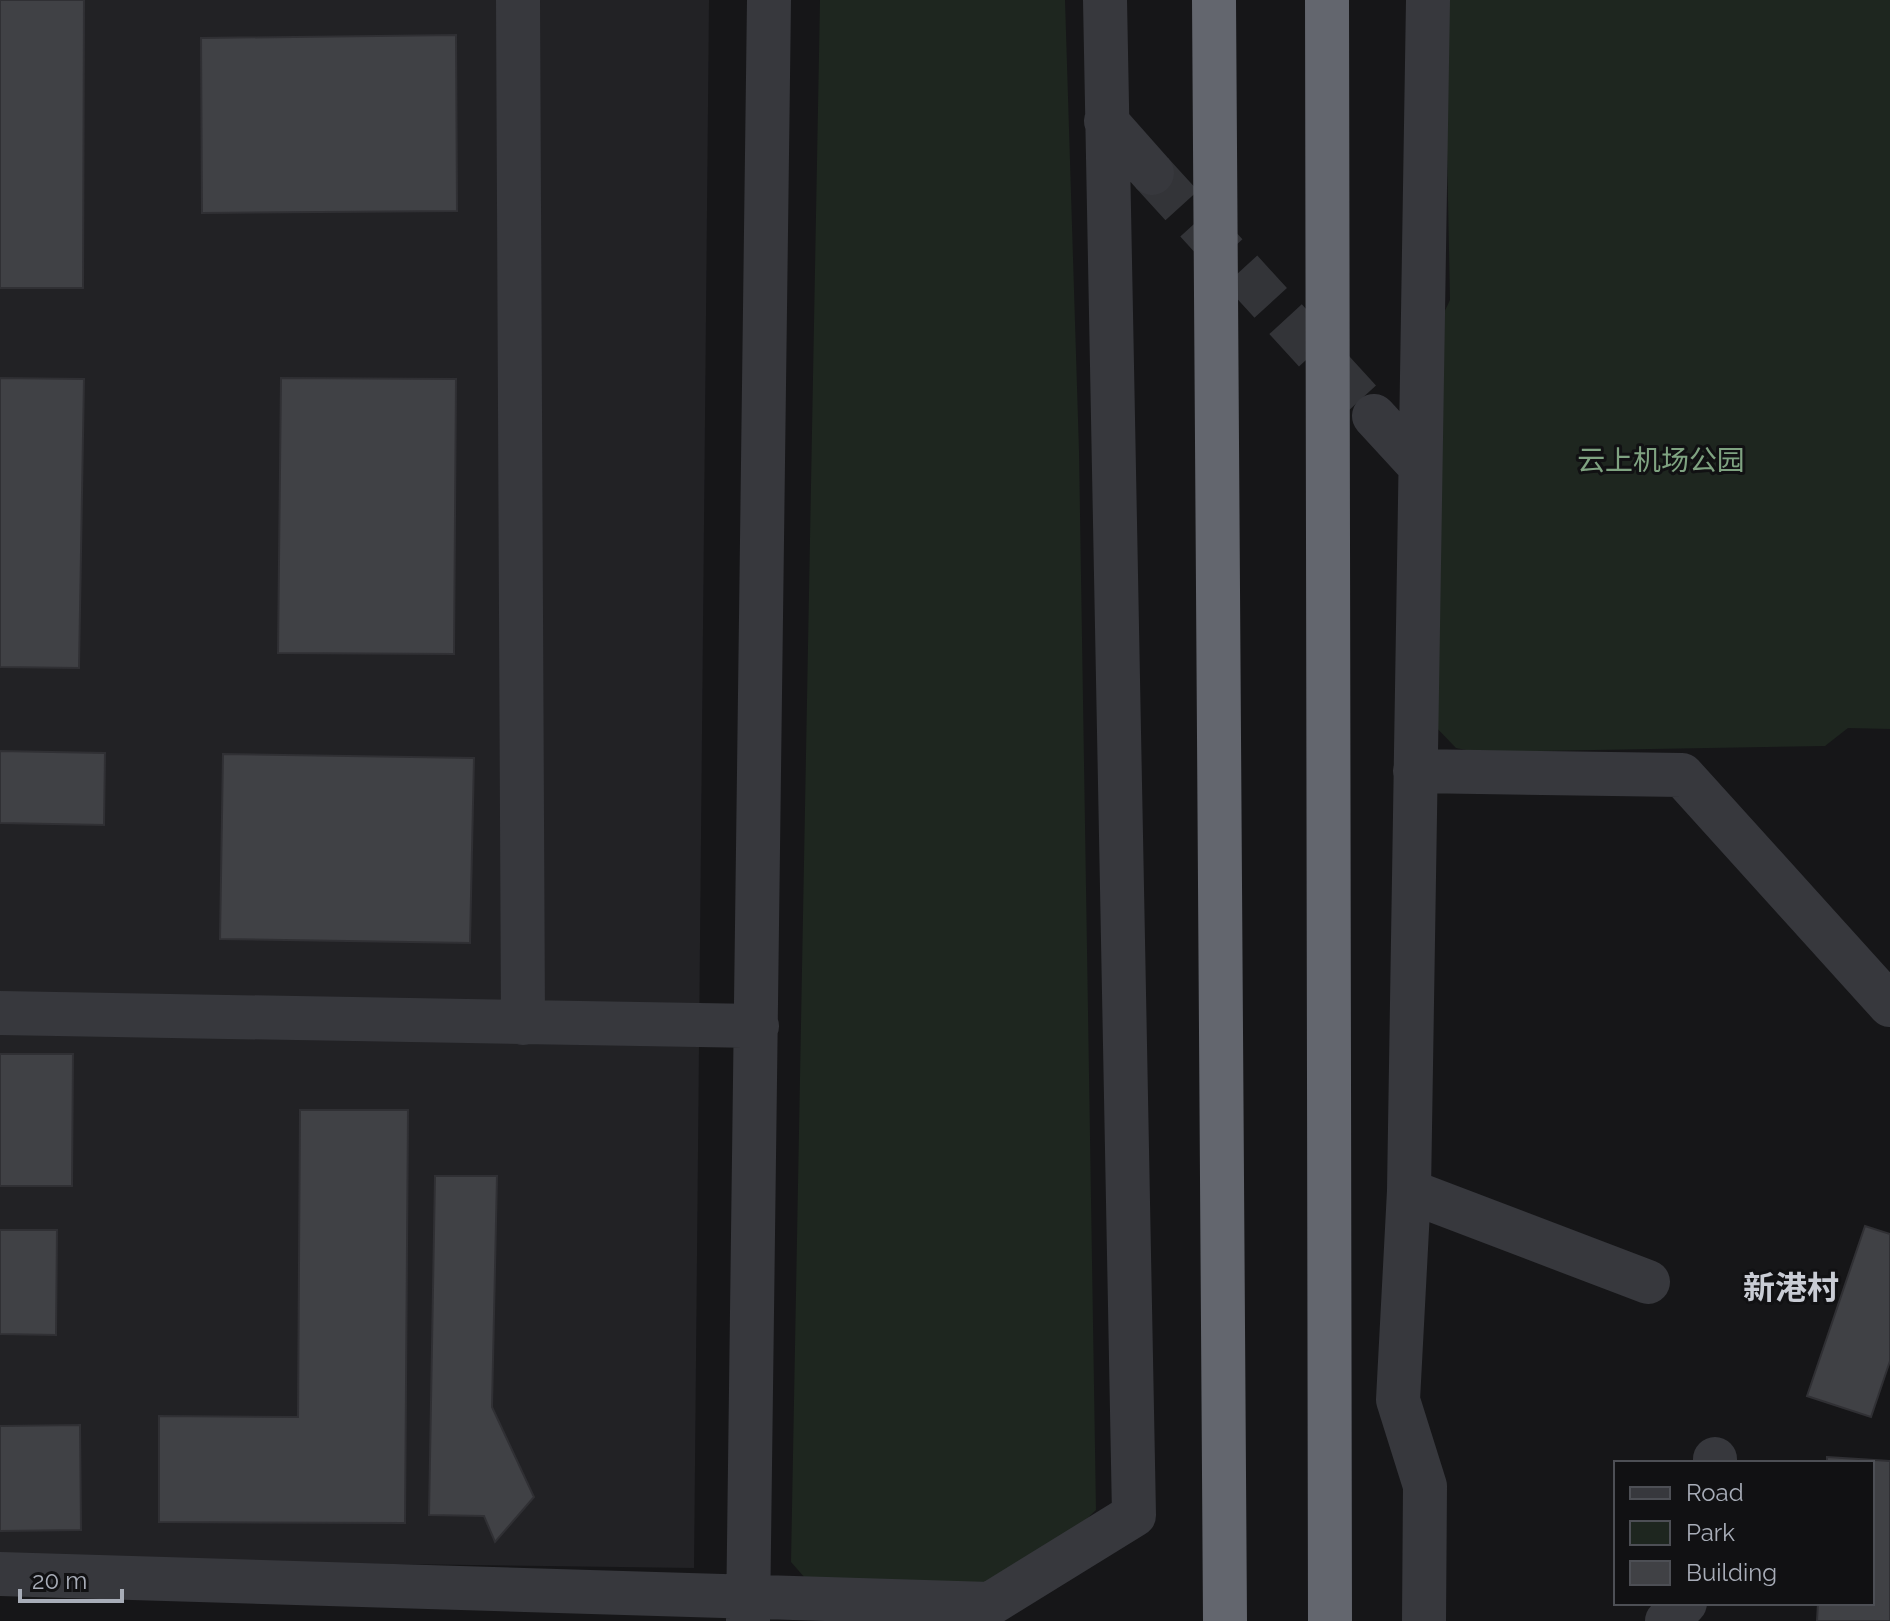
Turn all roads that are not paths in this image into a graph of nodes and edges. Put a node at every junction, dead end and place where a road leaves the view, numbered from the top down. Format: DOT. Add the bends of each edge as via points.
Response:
graph roads {
  1 [pos="518,0"];
  2 [pos="769,0"];
  3 [pos="1105,0"];
  4 [pos="1214,0"];
  5 [pos="1327,0"];
  6 [pos="1428,0"];
  7 [pos="1106,121"];
  8 [pos="1152,173"];
  9 [pos="1374,416"];
  10 [pos="1420,466"];
  11 [pos="1415,771"];
  12 [pos="1890,1005"];
  13 [pos="0,1013"];
  14 [pos="523,1023"];
  15 [pos="757,1026"];
  16 [pos="1409,1191"];
  17 [pos="1648,1282"];
  18 [pos="0,1574"];
  19 [pos="1683,1605"];
  20 [pos="748,1609"];
  21 [pos="1225,1621"];
  22 [pos="1330,1621"];
  23 [pos="1424,1621"];
  24 [pos="1667,1621"];
  1 -- 14 [label="street"];
  2 -- 15 [label="street"];
  3 -- 7 [label="street"];
  4 -- 21 [label="highway"];
  5 -- 22 [label="highway"];
  6 -- 10 [label="street"];
  7 -- 8 [label="street"];
  7 -- 20 [label="street" via="1134,1515 990,1604"];
  9 -- 10 [label="street"];
  10 -- 11 [label="street"];
  11 -- 12 [label="street" via="1682,775"];
  11 -- 16 [label="street"];
  13 -- 14 [label="street"];
  14 -- 15 [label="street"];
  15 -- 20 [label="street"];
  16 -- 17 [label="street"];
  16 -- 23 [label="street" via="1398,1400 1425,1486"];
  18 -- 20 [label="street"];
  19 -- 24 [label="street"];
}
